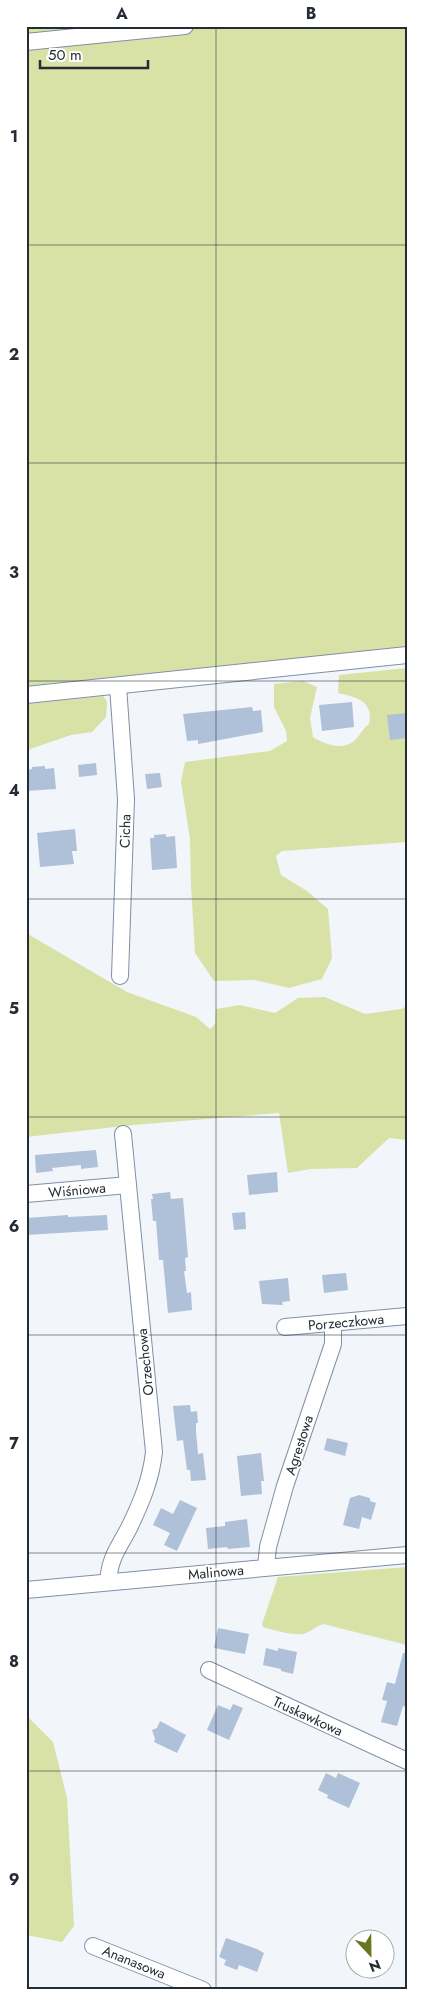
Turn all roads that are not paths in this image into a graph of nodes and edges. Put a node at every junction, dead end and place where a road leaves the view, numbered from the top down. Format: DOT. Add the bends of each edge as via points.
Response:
graph roads {
  1 [pos="186,26"];
  2 [pos="95,31"];
  3 [pos="26,42"];
  4 [pos="407,655"];
  5 [pos="118,686"];
  6 [pos="26,695"];
  7 [pos="120,976"];
  8 [pos="123,1134"];
  9 [pos="128,1185"];
  10 [pos="26,1194"];
  11 [pos="407,1316"];
  12 [pos="333,1324"];
  13 [pos="285,1327"];
  14 [pos="407,1555"];
  15 [pos="266,1567"];
  16 [pos="108,1582"];
  17 [pos="26,1590"];
  18 [pos="209,1670"];
  19 [pos="407,1761"];
  20 [pos="93,1946"];
  21 [pos="203,1990"];
  1 -- 2 [label="street"];
  2 -- 3 [label="street"];
  4 -- 5 [label="street"];
  5 -- 6 [label="street"];
  5 -- 7 [label="street, Cicha" via="126,799"];
  8 -- 9 [label="street, Orzechowa"];
  9 -- 10 [label="street, Wiśniowa"];
  9 -- 16 [label="street, Orzechowa" via="154,1452 147,1488 112,1560"];
  11 -- 12 [label="street, Porzeczkowa"];
  12 -- 13 [label="street, Porzeczkowa"];
  12 -- 15 [label="street, Agrestowa" via="333,1344 285,1486 268,1547"];
  14 -- 15 [label="street, Malinowa"];
  15 -- 16 [label="street, Malinowa"];
  16 -- 17 [label="street, Malinowa"];
  18 -- 19 [label="street, Truskawkowa"];
  20 -- 21 [label="street, Ananasowa"];
}
